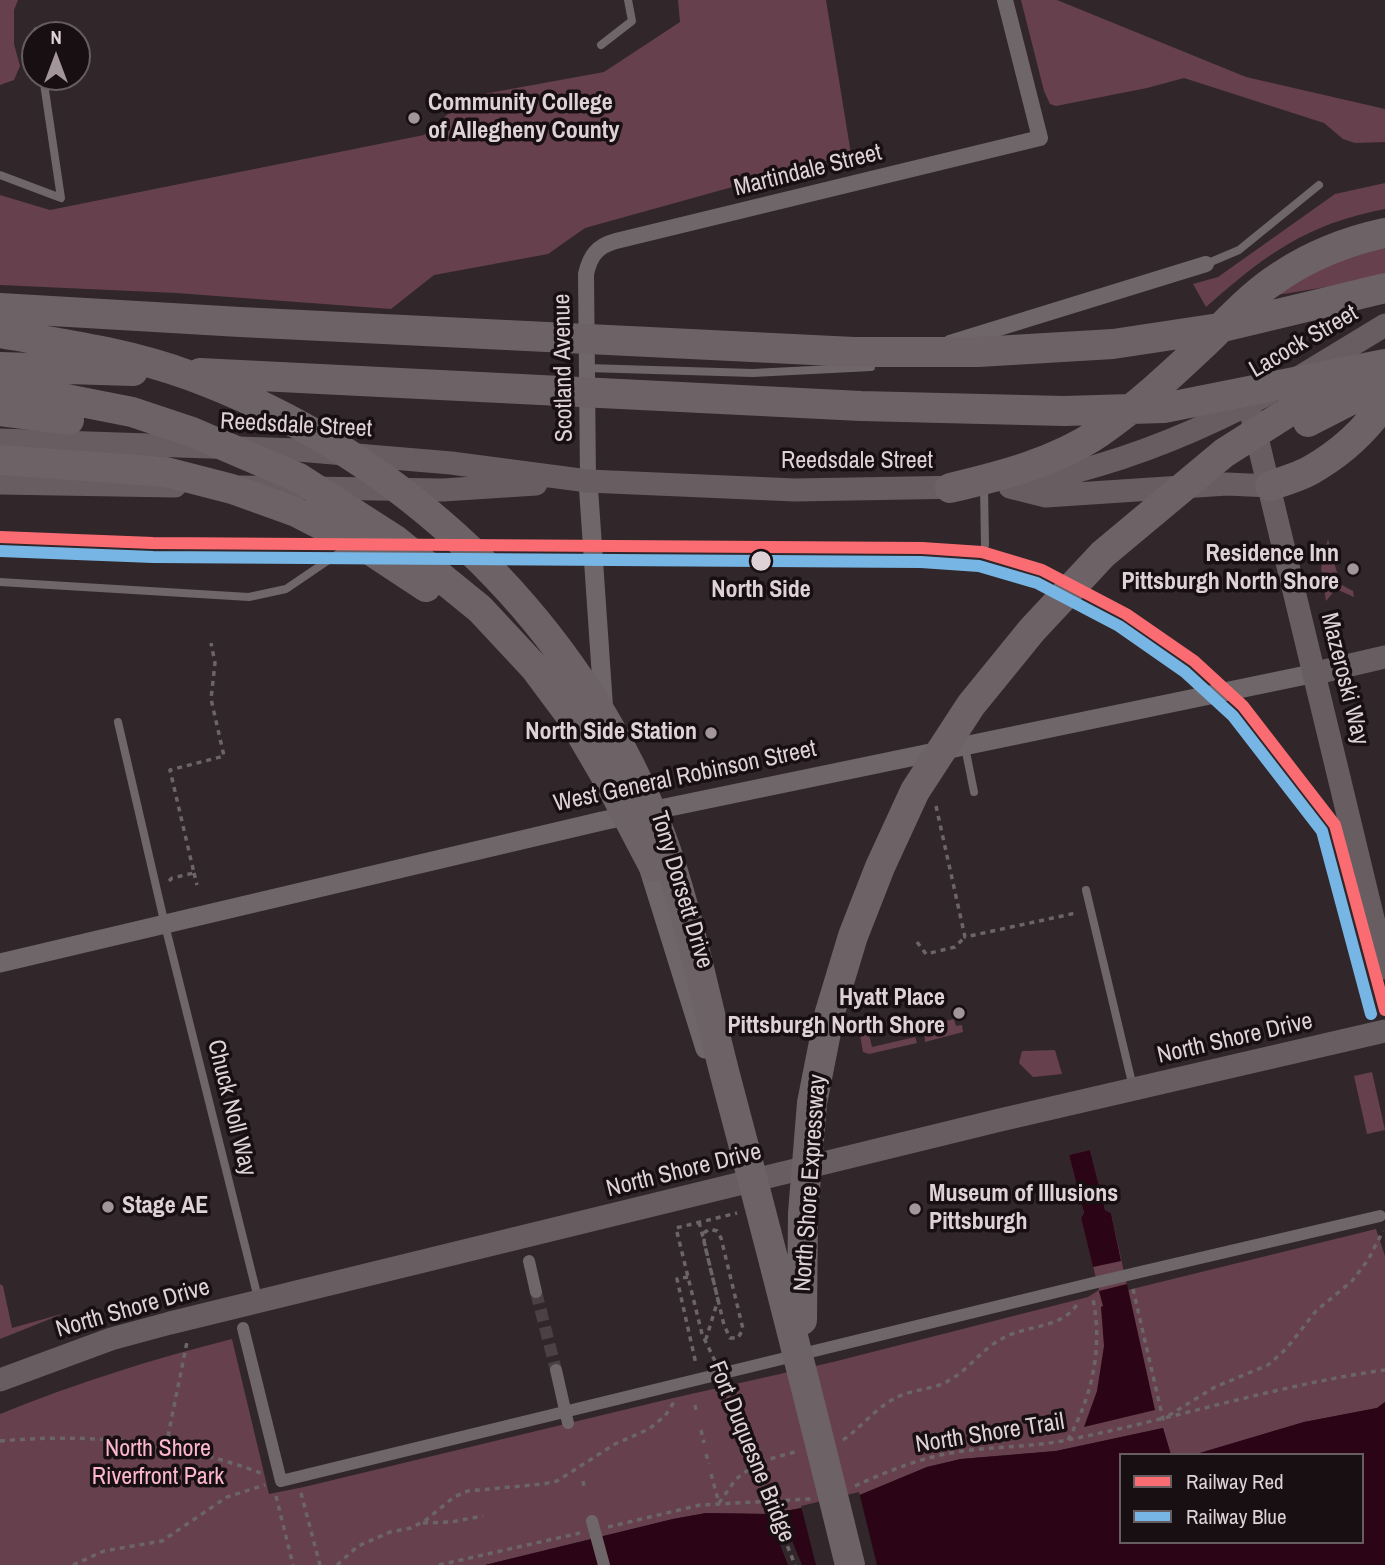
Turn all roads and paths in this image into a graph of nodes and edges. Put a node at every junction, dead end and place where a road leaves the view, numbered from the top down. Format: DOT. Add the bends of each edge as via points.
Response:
graph roads {
  1 [pos="628,0"];
  2 [pos="1005,0"];
  3 [pos="601,45"];
  4 [pos="45,91"];
  5 [pos="0,175"];
  6 [pos="1319,185"];
  7 [pos="1385,233"];
  8 [pos="591,257"];
  9 [pos="1206,264"];
  10 [pos="1385,288"];
  11 [pos="0,308"];
  12 [pos="1385,325"];
  13 [pos="0,333"];
  14 [pos="1385,356"];
  15 [pos="880,364"];
  16 [pos="1385,364"];
  17 [pos="0,367"];
  18 [pos="587,368"];
  19 [pos="1385,387"];
  20 [pos="0,389"];
  21 [pos="1385,402"];
  22 [pos="1249,404"];
  23 [pos="0,411"];
  24 [pos="0,440"];
  25 [pos="0,460"];
  26 [pos="589,481"];
  27 [pos="0,483"];
  28 [pos="992,485"];
  29 [pos="1270,486"];
  30 [pos="950,488"];
  31 [pos="985,545"];
  32 [pos="339,553"];
  33 [pos="0,582"];
  34 [pos="212,643"];
  35 [pos="1385,657"];
  36 [pos="1316,673"];
  37 [pos="118,722"];
  38 [pos="964,744"];
  39 [pos="974,792"];
  40 [pos="933,794"];
  41 [pos="632,815"];
  42 [pos="655,870"];
  43 [pos="194,873"];
  44 [pos="197,885"];
  45 [pos="1086,891"];
  46 [pos="158,892"];
  47 [pos="1084,911"];
  48 [pos="165,925"];
  49 [pos="965,937"];
  50 [pos="917,942"];
  51 [pos="0,963"];
  52 [pos="1385,968"];
  53 [pos="1385,1031"];
  54 [pos="727,1084"];
  55 [pos="1133,1090"];
  56 [pos="746,1183"];
  57 [pos="1101,1193"];
  58 [pos="1080,1198"];
  59 [pos="726,1215"];
  60 [pos="1380,1216"];
  61 [pos="699,1222"];
  62 [pos="1384,1231"];
  63 [pos="529,1261"];
  64 [pos="688,1277"];
  65 [pos="1092,1283"];
  66 [pos="1133,1289"];
  67 [pos="536,1292"];
  68 [pos="1093,1298"];
  69 [pos="259,1301"];
  70 [pos="243,1328"];
  71 [pos="706,1339"];
  72 [pos="187,1342"];
  73 [pos="716,1364"];
  74 [pos="556,1370"];
  75 [pos="1385,1370"];
  76 [pos="721,1377"];
  77 [pos="0,1380"];
  78 [pos="700,1380"];
  79 [pos="672,1386"];
  80 [pos="808,1397"];
  81 [pos="695,1405"];
  82 [pos="697,1415"];
  83 [pos="567,1417"];
  84 [pos="1161,1420"];
  85 [pos="701,1430"];
  86 [pos="1068,1440"];
  87 [pos="0,1441"];
  88 [pos="704,1443"];
  89 [pos="838,1444"];
  90 [pos="166,1446"];
  91 [pos="802,1451"];
  92 [pos="706,1454"];
  93 [pos="709,1464"];
  94 [pos="711,1474"];
  95 [pos="297,1477"];
  96 [pos="583,1481"];
  97 [pos="277,1482"];
  98 [pos="585,1491"];
  99 [pos="845,1491"];
  100 [pos="813,1499"];
  101 [pos="719,1503"];
  102 [pos="484,1516"];
  103 [pos="420,1523"];
  104 [pos="594,1526"];
  105 [pos="73,1565"];
  106 [pos="293,1565"];
  107 [pos="320,1565"];
  108 [pos="337,1565"];
  109 [pos="439,1565"];
  110 [pos="604,1565"];
  111 [pos="795,1565"];
  112 [pos="850,1565"];
  1 -- 3 [label="lane" via="632,21"];
  2 -- 8 [label="street, Martindale Street" via="1040,138 615,241"];
  4 -- 5 [label="lane" via="61,198"];
  6 -- 9 [label="lane" via="1239,250"];
  7 -- 30 [label="highway" via="1343,244 1281,275 1157,389 1098,433 1001,476"];
  8 -- 18 [label="street, Scotland Avenue" via="586,274"];
  9 -- 15 [label="street"];
  10 -- 11 [label="highway" via="1219,328 1113,344 978,352 854,352"];
  12 -- 22 [label="main road, Lacock Street"];
  13 -- 54 [label="highway" via="104,350 190,376 287,417 406,495 497,575 558,647 605,719 641,787 675,878"];
  14 -- 22 [label="highway"];
  14 -- 80 [label="highway, North Shore Expressway" via="1224,453 1103,554 971,705 915,791 853,936 830,1012 812,1103 801,1314"];
  15 -- 18 [label="lane" via="753,373"];
  16 -- 17 [label="highway" via="1164,408 1064,411"];
  18 -- 26 [label="street, Scotland Avenue"];
  19 -- 80 [label="highway, North Shore Expressway" via="1248,454 1173,502 1094,566 968,705 925,770 887,844 862,907 833,995 814,1085 802,1195 799,1305"];
  20 -- 42 [label="highway" via="132,412 192,432 299,478 394,539 480,609 535,668 570,715"];
  21 -- 29 [label="highway" via="1363,433 1311,471"];
  22 -- 28 [label="main road, Reedsdale Street" via="1193,433 1127,457 1071,473"];
  22 -- 29 [label="main road, Mazeroski Way"];
  23 -- 42 [label="highway" via="124,432 204,458 273,486 371,545 447,603 522,674 612,795"];
  24 -- 26 [label="main road, Reedsdale Street" via="298,450"];
  25 -- 54 [label="highway" via="166,472 232,489 296,512 370,550 445,600 502,654 559,720 607,792 655,881"];
  26 -- 27 [label="main road, Reedsdale Street" via="443,490"];
  26 -- 30 [label="main road, Reedsdale Street" via="795,490"];
  26 -- 41 [label="street, Tony Dorsett Drive" via="604,718"];
  28 -- 29 [label="main road, Reedsdale Street" via="1046,496 1227,484"];
  28 -- 30 [label="main road, Reedsdale Street"];
  28 -- 31 [label="lane"];
  29 -- 36 [label="main road, Mazeroski Way"];
  32 -- 33 [label="lane" via="286,589 249,597"];
  34 -- 43 [label="path" via="211,699 224,756 170,770"];
  35 -- 36 [label="main road, West General Robinson Street"];
  36 -- 38 [label="street, West General Robinson Street"];
  36 -- 52 [label="main road, Mazeroski Way"];
  37 -- 46 [label="lane, Chuck Noll Way"];
  38 -- 39 [label="lane"];
  38 -- 41 [label="street, West General Robinson Street"];
  40 -- 49 [label="path"];
  41 -- 48 [label="street, West General Robinson Street"];
  41 -- 56 [label="street, Tony Dorsett Drive"];
  42 -- 80 [label="highway" via="685,941"];
  43 -- 44 [label="path"];
  43 -- 46 [label="path" via="172,878"];
  45 -- 55 [label="lane"];
  46 -- 48 [label="lane, Chuck Noll Way"];
  47 -- 49 [label="path"];
  48 -- 51 [label="street, West General Robinson Street"];
  48 -- 69 [label="lane, Chuck Noll Way"];
  49 -- 50 [label="path" via="955,947 926,954"];
  53 -- 55 [label="main road, North Shore Drive"];
  54 -- 80 [label="highway"];
  55 -- 56 [label="main road, North Shore Drive"];
  56 -- 69 [label="main road, North Shore Drive"];
  57 -- 58 [label="path"];
  59 -- 61 [label="path"];
  60 -- 65 [label="street"];
  61 -- 64 [label="path, Fort Duquesne Bridge" via="676,1228"];
  61 -- 71 [label="path" via="703,1237 709,1262 712,1275 715,1287 724,1325 727,1334 738,1338 743,1329 720,1238 710,1229 705,1232 704,1242 718,1300"];
  62 -- 84 [label="path" via="1352,1281 1316,1311 1268,1365 1216,1387"];
  63 -- 67 [label="street"];
  64 -- 71 [label="path, Fort Duquesne Bridge"];
  64 -- 78 [label="path" via="677,1279"];
  65 -- 78 [label="street"];
  65 -- 89 [label="path" via="1071,1315 1010,1335 984,1349 965,1371 945,1384 902,1395 882,1406"];
  66 -- 84 [label="path"];
  68 -- 86 [label="path" via="1097,1325 1094,1371"];
  69 -- 77 [label="main road, North Shore Drive" via="111,1339"];
  70 -- 97 [label="street"];
  71 -- 73 [label="path, Fort Duquesne Bridge"];
  72 -- 90 [label="path"];
  74 -- 83 [label="street"];
  75 -- 84 [label="path, North Shore Trail" via="1283,1388"];
  76 -- 111 [label="path, Fort Duquesne Bridge"];
  78 -- 79 [label="street"];
  79 -- 83 [label="street"];
  79 -- 103 [label="path" via="674,1402 658,1423 557,1481 468,1491"];
  80 -- 112 [label="highway"];
  81 -- 82 [label="path"];
  83 -- 95 [label="street"];
  84 -- 86 [label="path, North Shore Trail"];
  85 -- 88 [label="path"];
  86 -- 99 [label="path, North Shore Trail" via="954,1452 889,1471"];
  87 -- 90 [label="path" via="77,1437"];
  90 -- 97 [label="path" via="229,1461"];
  91 -- 101 [label="path" via="759,1462 736,1479"];
  92 -- 93 [label="path"];
  94 -- 101 [label="path"];
  95 -- 97 [label="street"];
  95 -- 107 [label="path"];
  96 -- 98 [label="path"];
  97 -- 105 [label="path" via="227,1497 162,1541 104,1551"];
  97 -- 106 [label="path"];
  100 -- 101 [label="path"];
  101 -- 104 [label="path"];
  102 -- 103 [label="path"];
  103 -- 108 [label="path" via="358,1546"];
  104 -- 109 [label="path"];
  104 -- 110 [label="street"];
}
